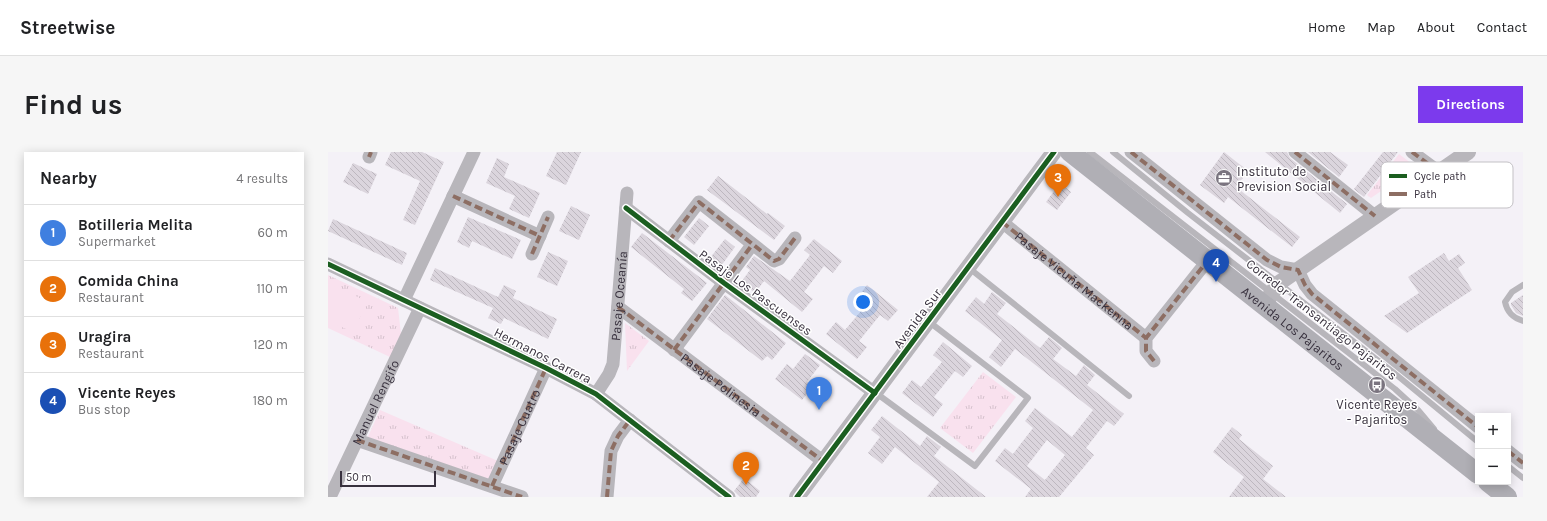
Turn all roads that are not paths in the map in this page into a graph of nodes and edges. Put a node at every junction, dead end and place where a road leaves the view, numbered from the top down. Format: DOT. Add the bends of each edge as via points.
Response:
graph roads {
  1 [pos="474,152"];
  2 [pos="1054,152"];
  3 [pos="1070,152"];
  4 [pos="1090,152"];
  5 [pos="1113,152"];
  6 [pos="1131,152"];
  7 [pos="1295,152"];
  8 [pos="1412,152"];
  9 [pos="1468,152"];
  10 [pos="1426,162"];
  11 [pos="1454,162"];
  12 [pos="627,193"];
  13 [pos="453,196"];
  14 [pos="626,208"];
  15 [pos="1387,208"];
  16 [pos="1375,216"];
  17 [pos="548,217"];
  18 [pos="1002,222"];
  19 [pos="540,236"];
  20 [pos="795,238"];
  21 [pos="669,241"];
  22 [pos="752,245"];
  23 [pos="532,254"];
  24 [pos="1208,260"];
  25 [pos="328,264"];
  26 [pos="969,268"];
  27 [pos="1298,270"];
  28 [pos="724,283"];
  29 [pos="1523,285"];
  30 [pos="1271,294"];
  31 [pos="404,300"];
  32 [pos="420,308"];
  33 [pos="618,308"];
  34 [pos="928,321"];
  35 [pos="1523,321"];
  36 [pos="1146,338"];
  37 [pos="674,350"];
  38 [pos="1154,361"];
  39 [pos="546,368"];
  40 [pos="875,393"];
  41 [pos="596,394"];
  42 [pos="1129,396"];
  43 [pos="630,420"];
  44 [pos="1475,425"];
  45 [pos="1439,433"];
  46 [pos="357,440"];
  47 [pos="1475,440"];
  48 [pos="1451,444"];
  49 [pos="1511,453"];
  50 [pos="824,462"];
  51 [pos="1523,463"];
  52 [pos="1475,464"];
  53 [pos="1511,468"];
  54 [pos="1475,471"];
  55 [pos="1523,478"];
  56 [pos="1493,485"];
  57 [pos="1501,485"];
  58 [pos="492,486"];
  59 [pos="1509,495"];
  60 [pos="330,497"];
  61 [pos="522,497"];
  62 [pos="607,497"];
  63 [pos="729,497"];
  64 [pos="797,497"];
  1 -- 13 [label="street"];
  2 -- 18 [label="street, Avenida Sur"];
  3 -- 24 [label="main road, Avenida Los Pajaritos"];
  4 -- 30 [label="lane, Corredor Transantiago Pajaritos"];
  5 -- 30 [label="lane, Corredor Transantiago Pajaritos"];
  6 -- 27 [label="street" via="1267,260 1281,267"];
  7 -- 16 [label="street"];
  8 -- 10 [label="street"];
  9 -- 11 [label="street"];
  12 -- 14 [label="street, Pasaje Oceanía"];
  13 -- 19 [label="street"];
  13 -- 31 [label="street"];
  14 -- 21 [label="street, Pasaje Los Pascuenses"];
  14 -- 33 [label="street, Pasaje Oceanía"];
  15 -- 16 [label="street"];
  16 -- 27 [label="street"];
  17 -- 19 [label="street"];
  18 -- 26 [label="street, Avenida Sur"];
  18 -- 36 [label="street, Pasaje Vicuña Mackenna"];
  19 -- 23 [label="street"];
  20 -- 22 [label="street" via="776,261"];
  21 -- 22 [label="street" via="699,202"];
  21 -- 28 [label="street, Pasaje Los Pascuenses"];
  22 -- 28 [label="street"];
  24 -- 30 [label="main road, Avenida Los Pajaritos"];
  24 -- 36 [label="street, Pasaje Vicuña Mackenna"];
  25 -- 31 [label="street, Hermanos Carrera"];
  26 -- 34 [label="street, Avenida Sur"];
  26 -- 42 [label="lane"];
  27 -- 30 [label="street"];
  27 -- 44 [label="street" via="1312,294"];
  28 -- 37 [label="street"];
  28 -- 40 [label="street, Pasaje Los Pascuenses"];
  29 -- 35 [label="lane" via="1512,292 1505,302 1507,311"];
  30 -- 45 [label="lane, Corredor Transantiago Pajaritos" via="1395,389"];
  30 -- 47 [label="lane, Corredor Transantiago Pajaritos" via="1393,372"];
  30 -- 54 [label="main road, Avenida Los Pajaritos"];
  31 -- 32 [label="street, Hermanos Carrera"];
  32 -- 39 [label="street, Hermanos Carrera"];
  32 -- 46 [label="street, Manuel Rengifo"];
  33 -- 37 [label="street, Pasaje Polinesia"];
  33 -- 41 [label="street, Pasaje Oceanía" via="613,364 610,374"];
  34 -- 40 [label="street, Avenida Sur"];
  34 -- 40 [label="lane" via="1028,398 975,466"];
  36 -- 38 [label="street, Pasaje Vicuña Mackenna" via="1146,351"];
  37 -- 50 [label="street, Pasaje Polinesia"];
  39 -- 41 [label="street, Hermanos Carrera"];
  39 -- 58 [label="street, Pasaje Cuatro"];
  40 -- 50 [label="street, Avenida Sur"];
  41 -- 43 [label="street, Hermanos Carrera"];
  43 -- 62 [label="street" via="611,451"];
  43 -- 63 [label="street, Hermanos Carrera"];
  46 -- 58 [label="street"];
  46 -- 60 [label="street, Manuel Rengifo"];
  48 -- 52 [label="lane"];
  49 -- 51 [label="street"];
  50 -- 64 [label="street, Avenida Sur"];
  53 -- 55 [label="lane"];
  56 -- 59 [label="main road"];
  57 -- 59 [label="lane"];
  58 -- 61 [label="street"];
}
